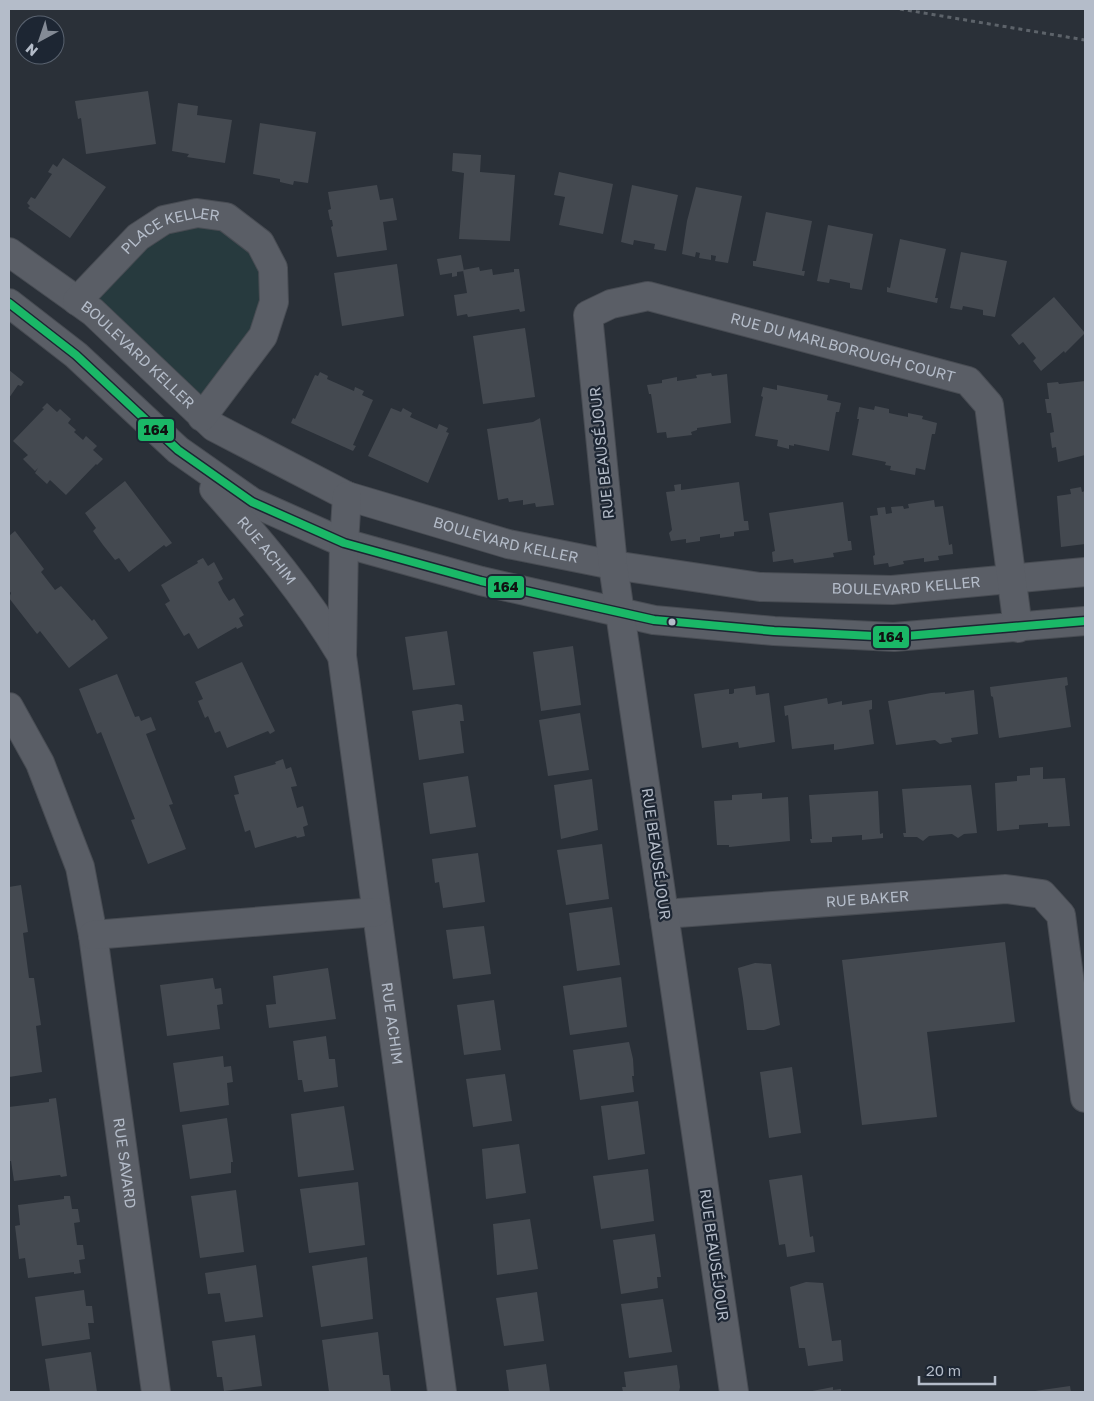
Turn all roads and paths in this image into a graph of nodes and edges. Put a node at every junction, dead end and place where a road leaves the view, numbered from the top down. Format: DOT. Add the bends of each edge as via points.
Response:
graph roads {
  1 [pos="900,9"];
  2 [pos="1085,40"];
  3 [pos="9,252"];
  4 [pos="77,301"];
  5 [pos="9,303"];
  6 [pos="588,315"];
  7 [pos="202,416"];
  8 [pos="181,453"];
  9 [pos="347,496"];
  10 [pos="344,543"];
  11 [pos="613,565"];
  12 [pos="1085,572"];
  13 [pos="1010,578"];
  14 [pos="620,614"];
  15 [pos="1085,621"];
  16 [pos="1018,628"];
  17 [pos="342,656"];
  18 [pos="9,707"];
  19 [pos="376,912"];
  20 [pos="664,914"];
  21 [pos="93,935"];
  22 [pos="1085,1098"];
  23 [pos="156,1392"];
  24 [pos="442,1392"];
  25 [pos="734,1392"];
  1 -- 2 [label="path"];
  3 -- 4 [label="street, BOULEVARD KELLER"];
  4 -- 7 [label="street, BOULEVARD KELLER" via="93,312"];
  4 -- 7 [label="street, PLACE KELLER" via="138,237 164,220 197,213 226,217 260,243 273,268 274,302 263,336"];
  5 -- 8 [label="street" via="76,355"];
  6 -- 11 [label="street, RUE BEAUSÉJOUR"];
  6 -- 13 [label="street, RUE DU MARLBOROUGH COURT" via="611,304 648,296 968,381 989,405"];
  7 -- 9 [label="street, BOULEVARD KELLER" via="214,427"];
  8 -- 10 [label="street" via="252,502"];
  8 -- 17 [label="street, RUE ACHIM" via="273,555"];
  9 -- 10 [label="street, RUE ACHIM"];
  9 -- 11 [label="street, BOULEVARD KELLER" via="508,544"];
  10 -- 14 [label="street" via="481,581"];
  10 -- 17 [label="street, RUE ACHIM"];
  11 -- 13 [label="street, BOULEVARD KELLER" via="760,587 892,590"];
  11 -- 14 [label="street, RUE BEAUSÉJOUR"];
  12 -- 13 [label="street, BOULEVARD KELLER"];
  13 -- 16 [label="street, RUE DU MARLBOROUGH COURT"];
  14 -- 16 [label="street" via="765,630 894,637"];
  14 -- 20 [label="street, RUE BEAUSÉJOUR"];
  15 -- 16 [label="street"];
  17 -- 19 [label="street, RUE ACHIM"];
  18 -- 21 [label="street, RUE SAVARD" via="40,763 80,867"];
  19 -- 21 [label="street"];
  19 -- 24 [label="street, RUE ACHIM"];
  20 -- 22 [label="street, RUE BAKER" via="1006,889 1042,894 1061,915"];
  20 -- 25 [label="street, RUE BEAUSÉJOUR"];
  21 -- 23 [label="street, RUE SAVARD"];
}
